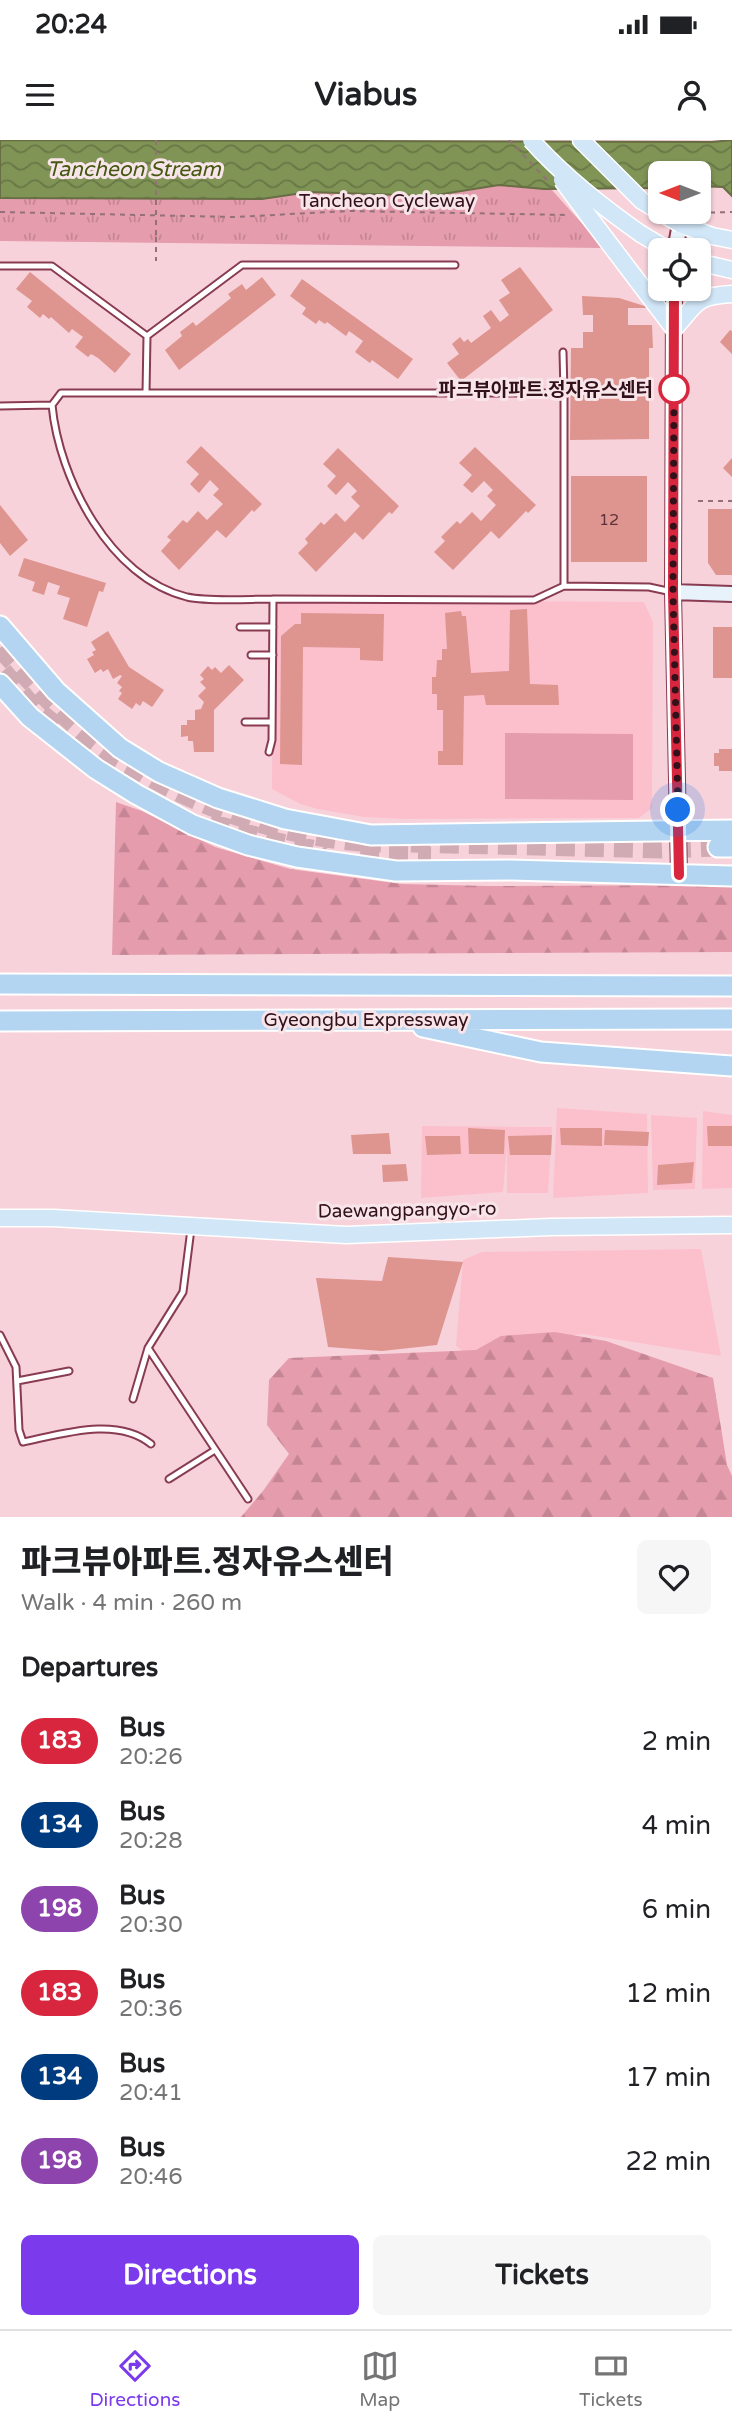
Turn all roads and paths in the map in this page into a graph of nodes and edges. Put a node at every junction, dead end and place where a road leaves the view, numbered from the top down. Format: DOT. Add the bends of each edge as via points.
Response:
graph roads {
  1 [pos="156,140"];
  2 [pos="531,140"];
  3 [pos="581,140"];
  4 [pos="547,158"];
  5 [pos="648,205"];
  6 [pos="0,212"];
  7 [pos="732,212"];
  8 [pos="568,215"];
  9 [pos="711,215"];
  10 [pos="693,224"];
  11 [pos="648,239"];
  12 [pos="732,240"];
  13 [pos="156,261"];
  14 [pos="455,265"];
  15 [pos="711,265"];
  16 [pos="0,266"];
  17 [pos="732,270"];
  18 [pos="732,294"];
  19 [pos="674,301"];
  20 [pos="674,329"];
  21 [pos="147,336"];
  22 [pos="564,352"];
  23 [pos="146,393"];
  24 [pos="564,393"];
  25 [pos="0,405"];
  26 [pos="52,405"];
  27 [pos="698,501"];
  28 [pos="732,501"];
  29 [pos="564,586"];
  30 [pos="673,592"];
  31 [pos="732,594"];
  32 [pos="273,599"];
  33 [pos="0,626"];
  34 [pos="240,627"];
  35 [pos="273,627"];
  36 [pos="251,655"];
  37 [pos="273,655"];
  38 [pos="0,684"];
  39 [pos="245,722"];
  40 [pos="272,722"];
  41 [pos="270,752"];
  42 [pos="678,829"];
  43 [pos="732,830"];
  44 [pos="679,875"];
  45 [pos="732,876"];
  46 [pos="0,984"];
  47 [pos="732,986"];
  48 [pos="385,1019"];
  49 [pos="732,1019"];
  50 [pos="0,1021"];
  51 [pos="732,1066"];
  52 [pos="0,1218"];
  53 [pos="732,1225"];
  54 [pos="191,1226"];
  55 [pos="0,1335"];
  56 [pos="148,1348"];
  57 [pos="69,1371"];
  58 [pos="17,1381"];
  59 [pos="134,1399"];
  60 [pos="150,1444"];
  61 [pos="215,1450"];
  62 [pos="169,1479"];
  63 [pos="248,1499"];
  1 -- 13 [label="path, bridge"];
  2 -- 4 [label="main road, bridge"];
  3 -- 5 [label="main road"];
  4 -- 11 [label="main road, bridge" via="595,201"];
  4 -- 20 [label="main road, bridge"];
  6 -- 8 [label="path, Tancheon Cycleway" via="234,217 350,211"];
  7 -- 9 [label="path"];
  10 -- 12 [label="main road" via="712,236"];
  14 -- 21 [label="lane" via="242,265"];
  15 -- 17 [label="main road"];
  16 -- 21 [label="lane" via="52,266"];
  18 -- 20 [label="main road" via="702,298"];
  19 -- 20 [label="street"];
  20 -- 30 [label="street"];
  21 -- 23 [label="lane"];
  22 -- 24 [label="lane"];
  23 -- 24 [label="lane"];
  23 -- 26 [label="lane" via="61,393"];
  24 -- 29 [label="lane"];
  25 -- 26 [label="lane"];
  26 -- 32 [label="lane" via="62,460 75,488 112,547 135,570 159,587 189,597"];
  27 -- 28 [label="path"];
  29 -- 30 [label="lane" via="649,587"];
  29 -- 32 [label="lane" via="534,600"];
  30 -- 31 [label="street"];
  30 -- 42 [label="street"];
  32 -- 35 [label="lane"];
  33 -- 42 [label="highway" via="56,691 120,748 159,772 218,798 285,819 371,835"];
  34 -- 35 [label="lane"];
  35 -- 37 [label="lane"];
  36 -- 37 [label="lane"];
  37 -- 40 [label="lane"];
  38 -- 44 [label="highway" via="30,717 96,769 193,825 248,845 297,858 396,871"];
  39 -- 40 [label="lane"];
  40 -- 41 [label="lane"];
  42 -- 43 [label="highway"];
  42 -- 44 [label="street"];
  44 -- 45 [label="highway"];
  46 -- 47 [label="highway, Gyeongbu Expressway"];
  48 -- 49 [label="highway, Gyeongbu Expressway"];
  48 -- 50 [label="highway, Gyeongbu Expressway"];
  48 -- 51 [label="highway" via="541,1052"];
  52 -- 54 [label="main road, Daewangpangyo-ro"];
  53 -- 54 [label="main road, Daewangpangyo-ro" via="370,1235"];
  54 -- 56 [label="lane" via="183,1292"];
  55 -- 58 [label="lane" via="16,1367"];
  56 -- 59 [label="lane"];
  56 -- 61 [label="lane"];
  57 -- 58 [label="lane"];
  58 -- 60 [label="lane" via="23,1442 97,1429 139,1434"];
  61 -- 62 [label="lane"];
  61 -- 63 [label="lane"];
}
